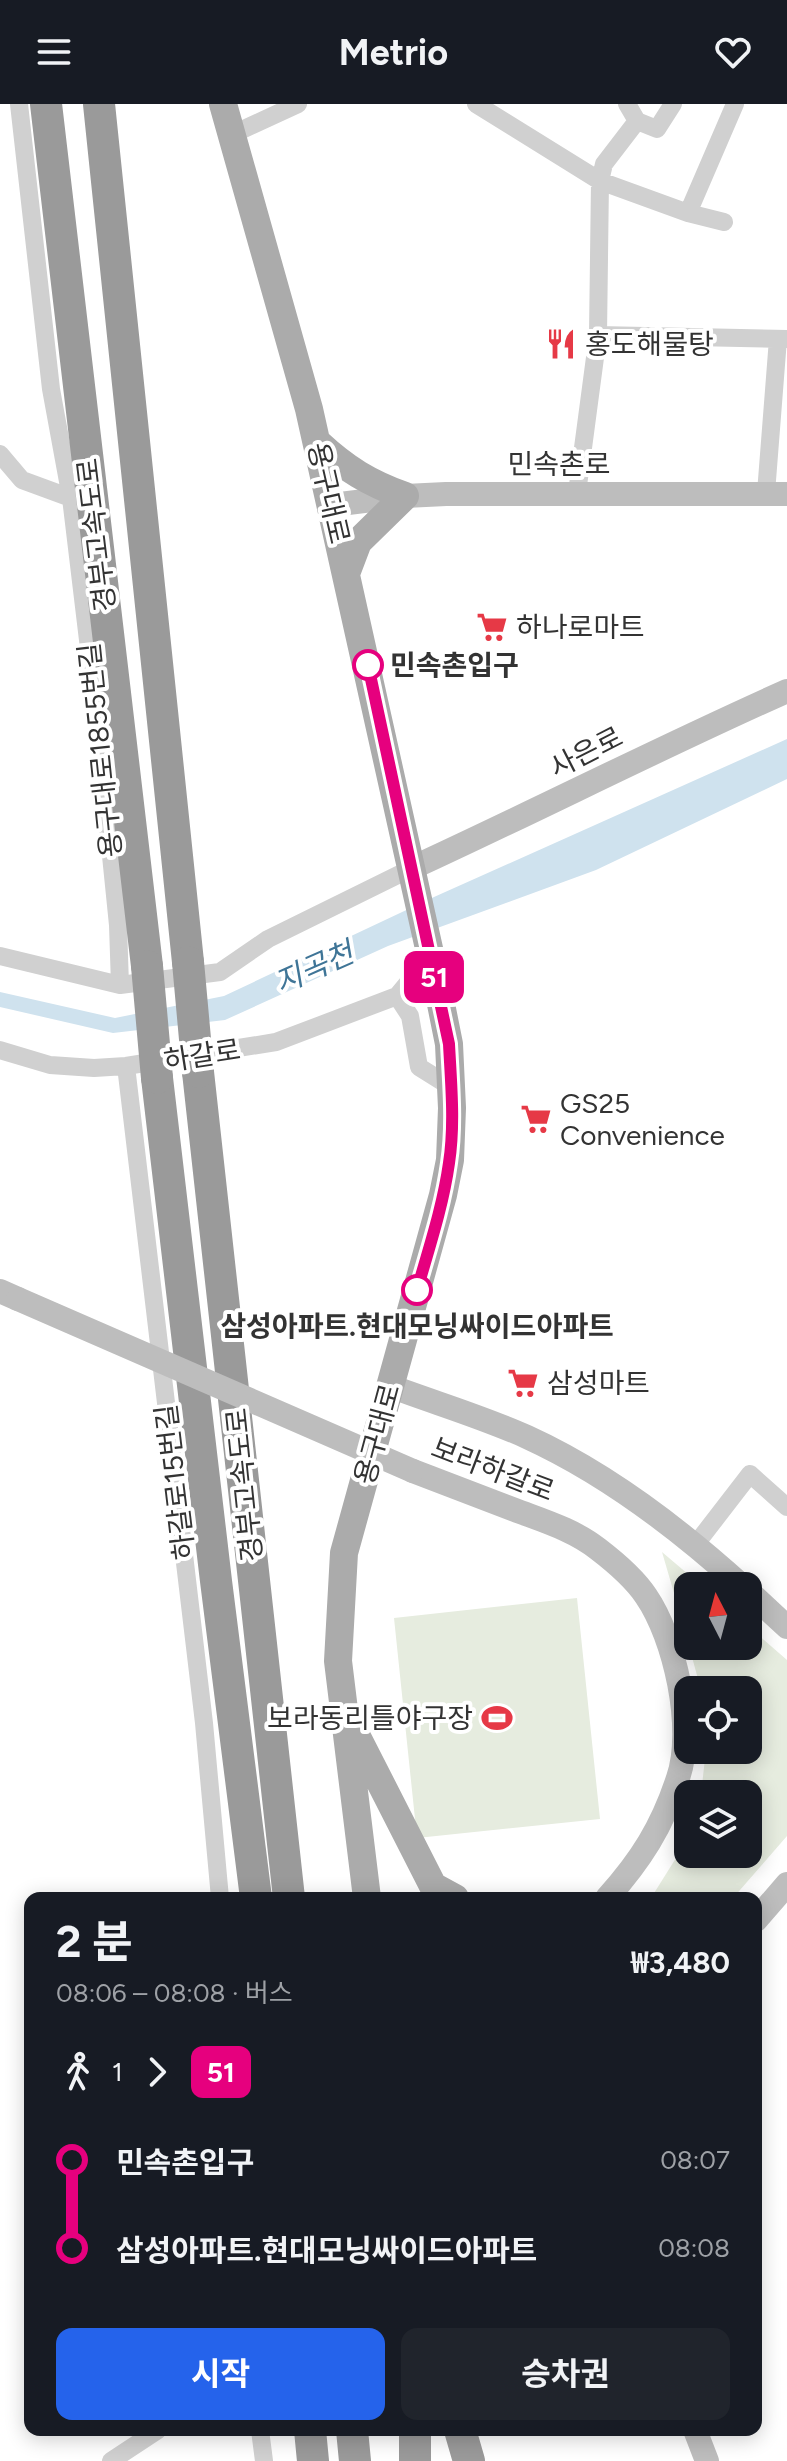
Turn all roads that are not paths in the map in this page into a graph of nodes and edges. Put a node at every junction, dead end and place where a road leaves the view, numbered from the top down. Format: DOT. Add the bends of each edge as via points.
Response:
graph roads {
  1 [pos="19,104"];
  2 [pos="46,104"];
  3 [pos="99,104"];
  4 [pos="223,104"];
  5 [pos="298,104"];
  6 [pos="476,104"];
  7 [pos="627,104"];
  8 [pos="673,104"];
  9 [pos="735,104"];
  10 [pos="637,121"];
  11 [pos="231,135"];
  12 [pos="600,181"];
  13 [pos="688,213"];
  14 [pos="724,222"];
  15 [pos="598,335"];
  16 [pos="782,339"];
  17 [pos="318,443"];
  18 [pos="0,454"];
  19 [pos="577,493"];
  20 [pos="776,494"];
  21 [pos="405,496"];
  22 [pos="71,498"];
  23 [pos="332,505"];
  24 [pos="347,571"];
  25 [pos="787,691"];
  26 [pos="414,878"];
  27 [pos="0,956"];
  28 [pos="432,965"];
  29 [pos="120,985"];
  30 [pos="397,996"];
  31 [pos="0,1050"];
  32 [pos="126,1066"];
  33 [pos="451,1087"];
  34 [pos="9,1295"];
  35 [pos="390,1386"];
  36 [pos="787,1507"];
  37 [pos="696,1544"];
  38 [pos="727,1572"];
  39 [pos="762,1604"];
  40 [pos="787,1627"];
  41 [pos="342,1704"];
  42 [pos="787,1884"];
  43 [pos="219,1892"];
  44 [pos="255,1892"];
  45 [pos="288,1892"];
  46 [pos="366,1892"];
  47 [pos="444,1892"];
  48 [pos="612,1892"];
  49 [pos="762,1913"];
  50 [pos="149,2436"];
  51 [pos="261,2436"];
  52 [pos="311,2436"];
  53 [pos="353,2436"];
  54 [pos="415,2436"];
  55 [pos="444,2436"];
  56 [pos="462,2436"];
  57 [pos="697,2436"];
  58 [pos="111,2461"];
  59 [pos="264,2461"];
  60 [pos="313,2461"];
  61 [pos="355,2461"];
  62 [pos="415,2461"];
  63 [pos="448,2461"];
  64 [pos="469,2461"];
  65 [pos="707,2461"];
  1 -- 22 [label="street, 용구대로1855번길" via="51,389"];
  2 -- 44 [label="highway, 경부고속도로, bridge"];
  3 -- 45 [label="highway, 경부고속도로, bridge"];
  4 -- 11 [label="main road, 용구대로"];
  5 -- 11 [label="street"];
  6 -- 12 [label="street"];
  7 -- 10 [label="street"];
  8 -- 10 [label="street" via="657,129"];
  9 -- 13 [label="street"];
  10 -- 12 [label="street" via="604,164"];
  11 -- 17 [label="main road, 용구대로"];
  12 -- 13 [label="street"];
  12 -- 15 [label="street"];
  13 -- 14 [label="street"];
  15 -- 16 [label="street"];
  15 -- 19 [label="street"];
  16 -- 20 [label="street"];
  17 -- 21 [label="main road" via="345,468"];
  17 -- 23 [label="main road, 용구대로"];
  18 -- 22 [label="street" via="22,480"];
  19 -- 20 [label="main road, 민속촌로"];
  19 -- 21 [label="main road, 민속촌로"];
  21 -- 23 [label="main road, 민속촌로"];
  21 -- 24 [label="main road" via="358,542"];
  22 -- 29 [label="street, 용구대로1855번길" via="118,925"];
  23 -- 24 [label="main road, 용구대로"];
  24 -- 26 [label="main road, 용구대로"];
  25 -- 26 [label="main road, 사은로" via="489,834"];
  26 -- 28 [label="main road, 용구대로"];
  26 -- 29 [label="street" via="268,939 220,972"];
  27 -- 29 [label="street"];
  28 -- 30 [label="street"];
  28 -- 33 [label="main road, 용구대로" via="449,1044"];
  30 -- 32 [label="street, 하갈로" via="276,1042"];
  30 -- 33 [label="street" via="410,1016 419,1067"];
  31 -- 32 [label="street, 하갈로" via="50,1065"];
  32 -- 43 [label="street, 하갈로15번길"];
  33 -- 35 [label="main road, 용구대로" via="450,1160 443,1195"];
  34 -- 48 [label="main road, 보라하갈로, bridge" via="413,1471 567,1530 625,1572 662,1626 674,1662 684,1734 680,1775 658,1827 638,1863"];
  35 -- 37 [label="main road" via="550,1449 618,1488"];
  35 -- 41 [label="main road, 용구대로" via="344,1553 338,1661"];
  36 -- 37 [label="street" via="750,1474"];
  37 -- 38 [label="main road"];
  39 -- 40 [label="main road"];
  41 -- 46 [label="main road, 용구대로"];
  41 -- 47 [label="main road" via="433,1886"];
  42 -- 49 [label="main road"];
  50 -- 58 [label="street"];
  51 -- 59 [label="street"];
  52 -- 60 [label="highway"];
  53 -- 61 [label="highway"];
  54 -- 62 [label="highway"];
  55 -- 63 [label="highway"];
  56 -- 64 [label="highway"];
  57 -- 65 [label="main road"];
}
